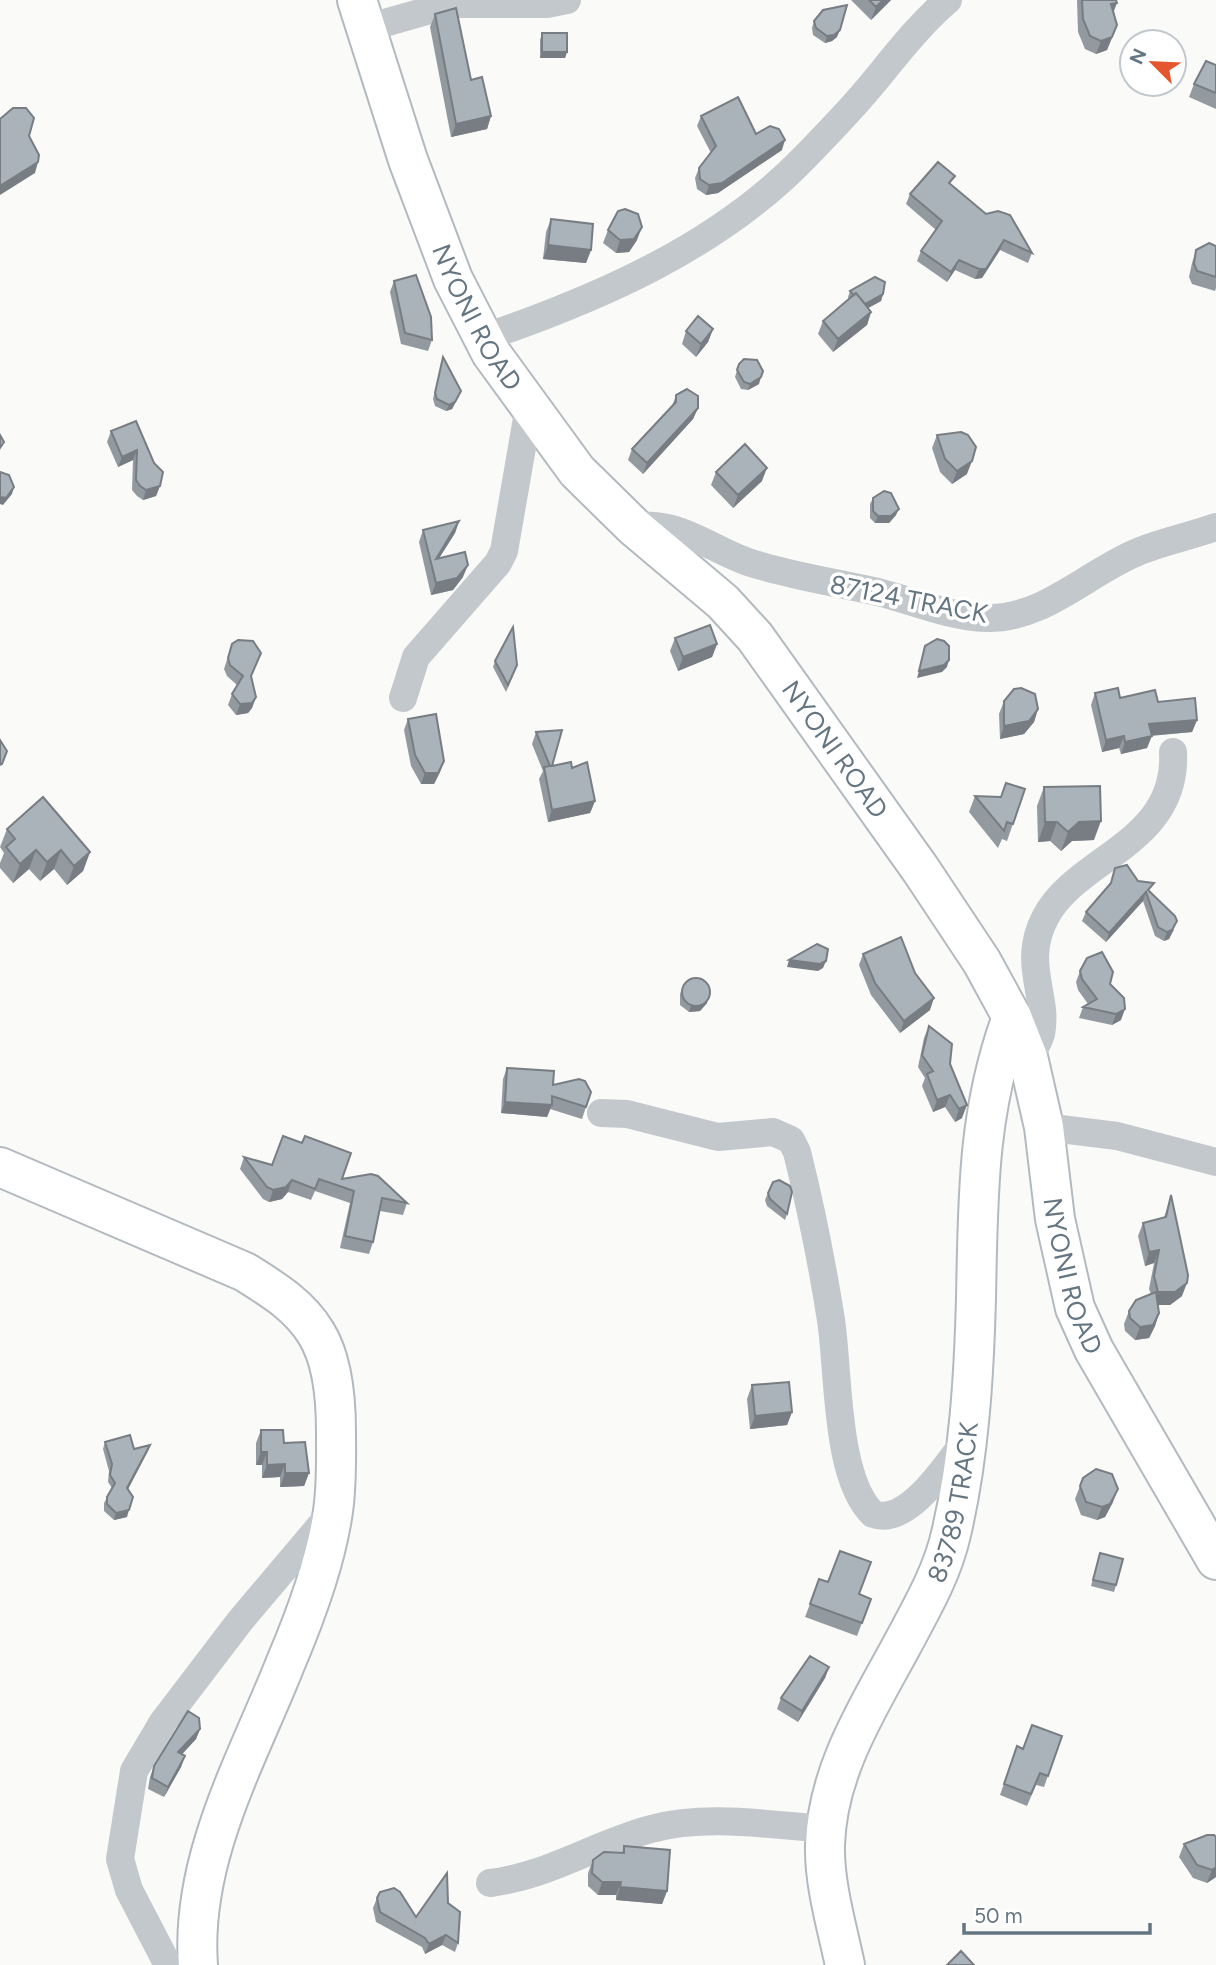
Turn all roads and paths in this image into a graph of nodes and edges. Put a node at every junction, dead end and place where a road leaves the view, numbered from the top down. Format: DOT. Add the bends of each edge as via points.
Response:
graph roads {
  1 [pos="568,0"];
  2 [pos="940,4"];
  3 [pos="362,14"];
  4 [pos="483,338"];
  5 [pos="529,407"];
  6 [pos="634,527"];
  7 [pos="1216,527"];
  8 [pos="403,698"];
  9 [pos="1173,752"];
  10 [pos="1012,1017"];
  11 [pos="1028,1057"];
  12 [pos="601,1113"];
  13 [pos="1044,1127"];
  14 [pos="1216,1161"];
  15 [pos="0,1167"];
  16 [pos="966,1440"];
  17 [pos="333,1511"];
  18 [pos="1216,1560"];
  19 [pos="827,1829"];
  20 [pos="489,1883"];
  21 [pos="168,1965"];
  22 [pos="198,1965"];
  23 [pos="845,1965"];
  1 -- 3 [label="street" via="451,4"];
  2 -- 4 [label="street" via="804,159 730,221 586,300"];
  3 -- 4 [label="street, NYONI ROAD" via="408,160 453,279"];
  4 -- 5 [label="street, NYONI ROAD"];
  5 -- 6 [label="street, NYONI ROAD" via="577,471"];
  5 -- 8 [label="street" via="504,551 416,657"];
  6 -- 7 [label="street, 87124 TRACK" via="673,527 776,571 987,618 1027,611 1142,550"];
  6 -- 10 [label="street, NYONI ROAD" via="723,602 755,637 922,870"];
  9 -- 11 [label="street" via="1171,782 1151,818 1124,848 1073,886 1045,918 1034,962 1041,1035"];
  10 -- 11 [label="street, NYONI ROAD"];
  10 -- 16 [label="street, 83789 TRACK" via="992,1077 980,1156"];
  11 -- 13 [label="street, NYONI ROAD"];
  12 -- 16 [label="street" via="627,1114 718,1138 773,1132 791,1140 820,1249 839,1380 842,1436 857,1494 873,1514 882,1517 902,1510 936,1478"];
  13 -- 14 [label="street" via="1128,1138"];
  13 -- 18 [label="street, NYONI ROAD" via="1055,1219 1075,1308 1094,1350"];
  15 -- 17 [label="street" via="245,1272 303,1315 326,1356 336,1411"];
  16 -- 19 [label="street, 83789 TRACK" via="946,1557 844,1759"];
  17 -- 21 [label="street" via="240,1620 163,1722 134,1771 120,1858 129,1890"];
  17 -- 22 [label="street" via="327,1543 288,1659 219,1825 198,1913"];
  19 -- 20 [label="street" via="736,1822 652,1828 536,1875"];
  19 -- 23 [label="street, 83789 TRACK" via="827,1868"];
}
